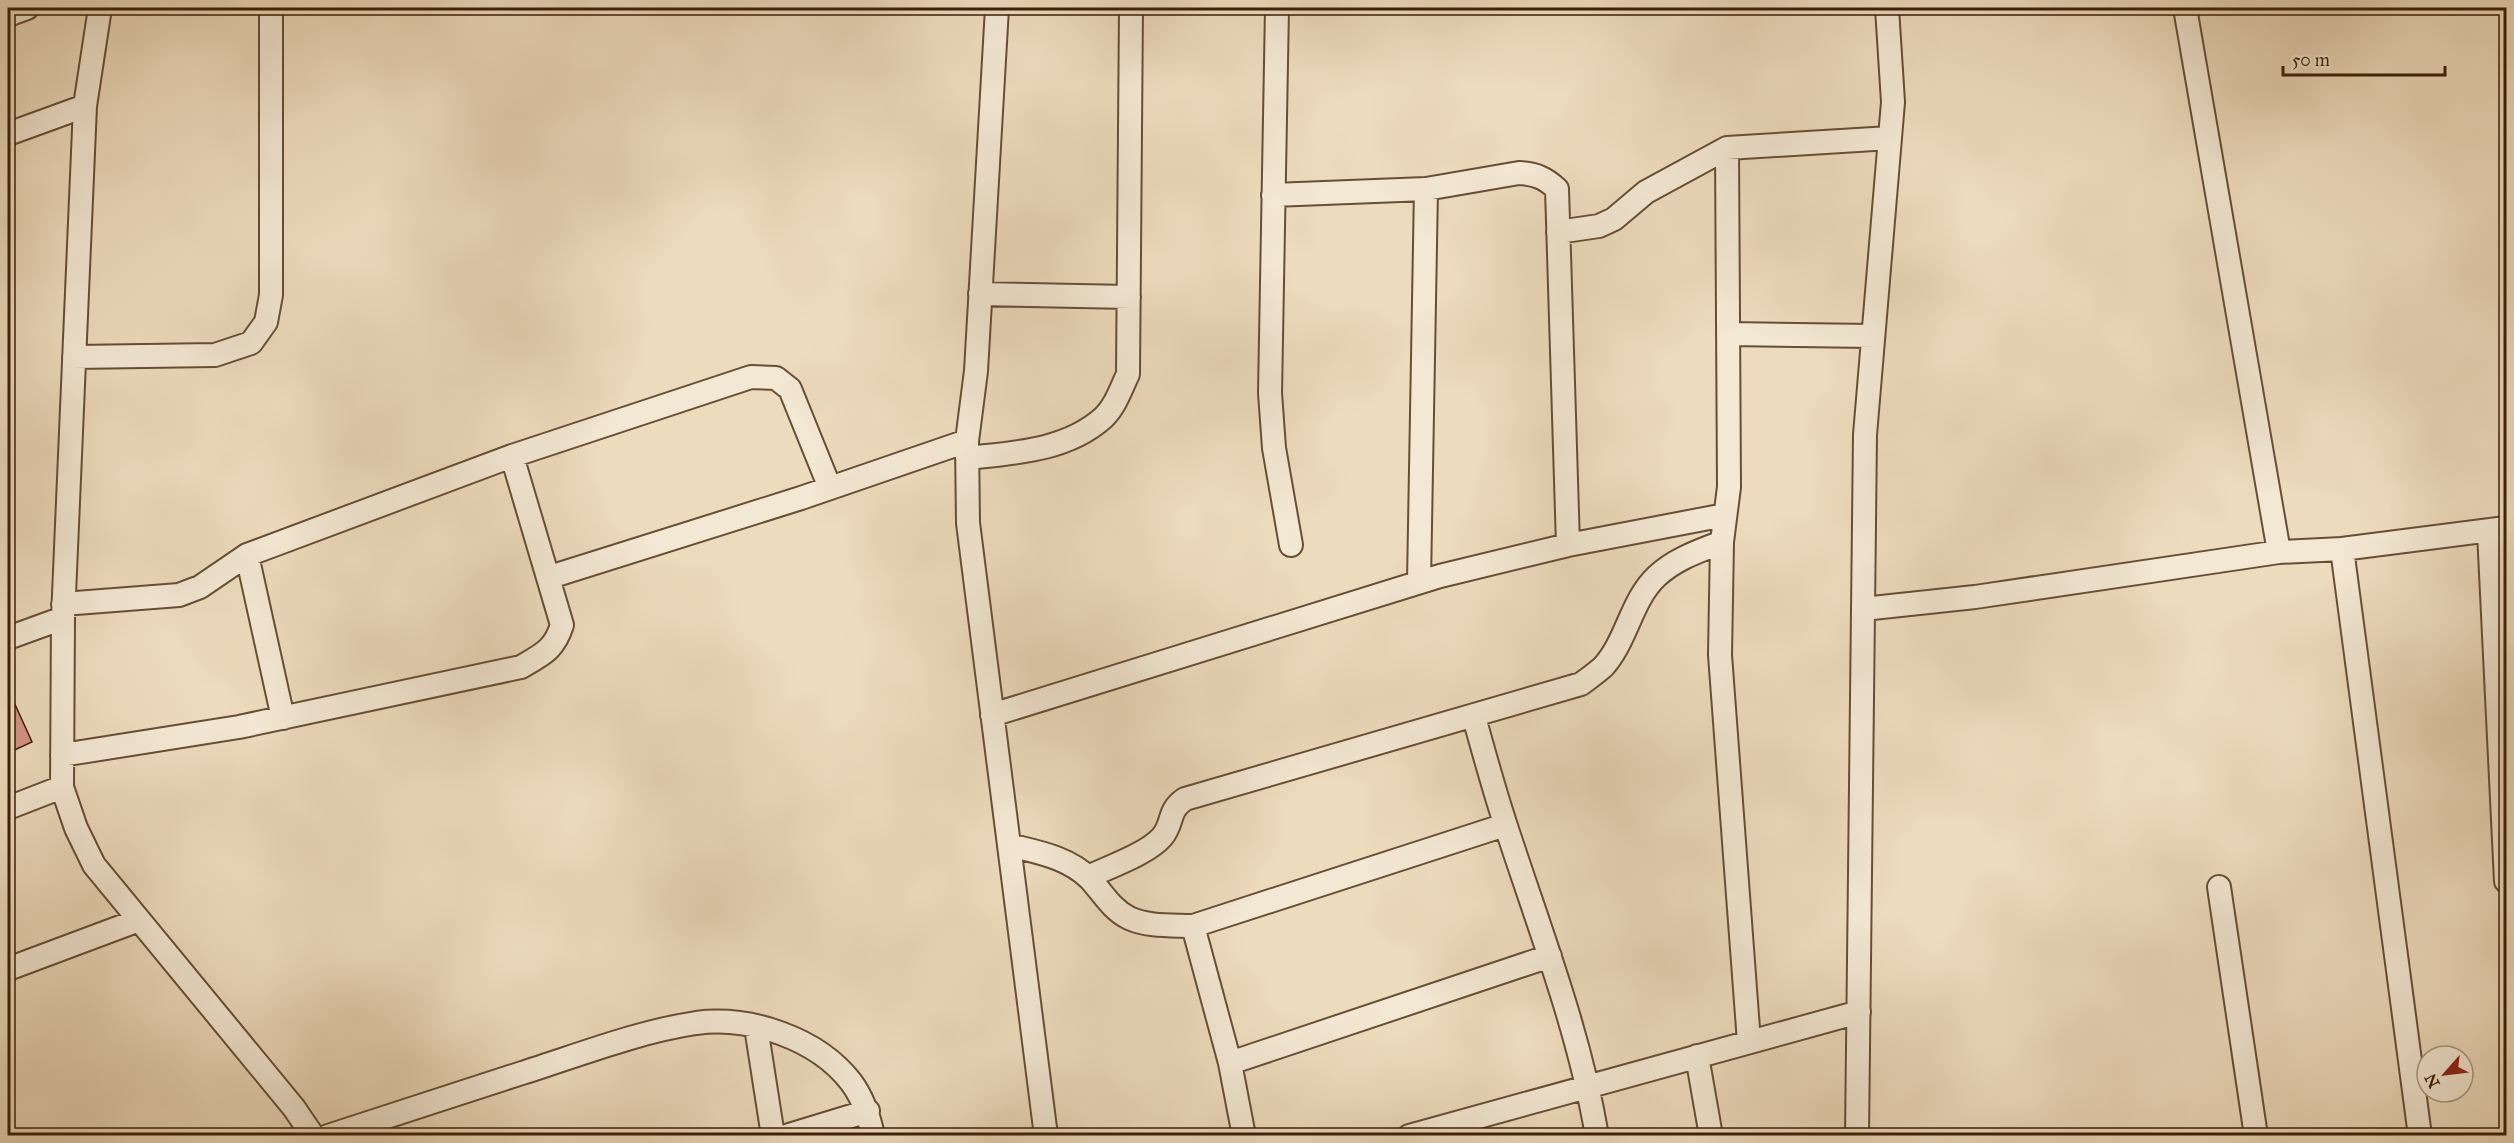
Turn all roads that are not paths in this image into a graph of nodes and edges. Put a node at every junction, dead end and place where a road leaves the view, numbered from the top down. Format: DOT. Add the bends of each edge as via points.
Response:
graph roads {
  1 [pos="27,8"];
  2 [pos="100,8"];
  3 [pos="271,8"];
  4 [pos="997,8"];
  5 [pos="1131,8"];
  6 [pos="1276,8"];
  7 [pos="1887,8"];
  8 [pos="2185,8"];
  9 [pos="8,15"];
  10 [pos="85,106"];
  11 [pos="8,134"];
  12 [pos="1890,138"];
  13 [pos="1727,148"];
  14 [pos="1426,189"];
  15 [pos="1273,195"];
  16 [pos="1558,232"];
  17 [pos="980,294"];
  18 [pos="1129,297"];
  19 [pos="1728,334"];
  20 [pos="1873,336"];
  21 [pos="74,357"];
  22 [pos="967,450"];
  23 [pos="512,456"];
  24 [pos="830,488"];
  25 [pos="1725,515"];
  26 [pos="2498,530"];
  27 [pos="1722,542"];
  28 [pos="1291,545"];
  29 [pos="1568,545"];
  30 [pos="2342,549"];
  31 [pos="2279,552"];
  32 [pos="247,555"];
  33 [pos="550,577"];
  34 [pos="1419,582"];
  35 [pos="1863,609"];
  36 [pos="63,611"];
  37 [pos="8,638"];
  38 [pos="993,715"];
  39 [pos="1474,717"];
  40 [pos="283,718"];
  41 [pos="62,755"];
  42 [pos="62,787"];
  43 [pos="8,808"];
  44 [pos="1505,825"];
  45 [pos="1009,845"];
  46 [pos="1088,877"];
  47 [pos="2506,881"];
  48 [pos="2219,887"];
  49 [pos="139,920"];
  50 [pos="1193,926"];
  51 [pos="1550,956"];
  52 [pos="8,969"];
  53 [pos="1859,1012"];
  54 [pos="756,1027"];
  55 [pos="1749,1042"];
  56 [pos="1697,1056"];
  57 [pos="1230,1063"];
  58 [pos="1589,1086"];
  59 [pos="868,1111"];
  60 [pos="313,1136"];
  61 [pos="328,1136"];
  62 [pos="773,1136"];
  63 [pos="786,1136"];
  64 [pos="873,1136"];
  65 [pos="1046,1136"];
  66 [pos="1244,1136"];
  67 [pos="1409,1136"];
  68 [pos="1597,1136"];
  69 [pos="1711,1136"];
  70 [pos="1857,1136"];
  71 [pos="2256,1136"];
  72 [pos="2420,1136"];
  1 -- 9 [label="street"];
  2 -- 10 [label="street"];
  3 -- 21 [label="street" via="271,295 266,322 251,343 215,355"];
  4 -- 17 [label="street"];
  5 -- 18 [label="street"];
  6 -- 15 [label="street"];
  7 -- 12 [label="street" via="1893,102"];
  8 -- 31 [label="street"];
  10 -- 11 [label="street"];
  10 -- 21 [label="street"];
  12 -- 13 [label="street"];
  12 -- 20 [label="street"];
  13 -- 16 [label="street" via="1646,192 1614,219 1599,226"];
  13 -- 19 [label="street"];
  14 -- 15 [label="street"];
  14 -- 16 [label="street" via="1533,174 1557,189"];
  14 -- 34 [label="street"];
  15 -- 28 [label="street" via="1270,393 1274,448"];
  16 -- 29 [label="street"];
  17 -- 18 [label="street"];
  17 -- 22 [label="street"];
  18 -- 22 [label="street" via="1128,374 1117,400 1103,418 1043,449"];
  19 -- 20 [label="street"];
  19 -- 25 [label="street" via="1729,487"];
  20 -- 35 [label="street" via="1865,435"];
  21 -- 36 [label="street"];
  22 -- 24 [label="street"];
  22 -- 38 [label="street" via="968,523"];
  23 -- 24 [label="street" via="751,377 776,378 790,389"];
  23 -- 32 [label="street"];
  23 -- 33 [label="street"];
  24 -- 33 [label="street"];
  25 -- 27 [label="street"];
  25 -- 29 [label="street"];
  26 -- 30 [label="street"];
  26 -- 47 [label="street"];
  27 -- 39 [label="street" via="1674,562 1655,577 1603,667 1581,684"];
  27 -- 55 [label="street" via="1720,655"];
  29 -- 34 [label="street"];
  30 -- 31 [label="street"];
  30 -- 72 [label="street"];
  31 -- 35 [label="street" via="1975,597"];
  32 -- 36 [label="street" via="200,587 179,595"];
  32 -- 40 [label="street"];
  33 -- 40 [label="street" via="562,625 556,643 521,667"];
  34 -- 38 [label="street"];
  35 -- 53 [label="street"];
  36 -- 37 [label="street"];
  36 -- 41 [label="street"];
  38 -- 45 [label="street"];
  39 -- 44 [label="street"];
  39 -- 46 [label="street" via="1185,799 1176,805 1168,829 1153,846"];
  40 -- 41 [label="street"];
  41 -- 42 [label="street"];
  42 -- 43 [label="street"];
  42 -- 49 [label="street" via="94,865"];
  44 -- 50 [label="street"];
  44 -- 51 [label="street"];
  45 -- 46 [label="street" via="1051,855"];
  45 -- 65 [label="street"];
  46 -- 50 [label="street" via="1128,918 1142,923"];
  48 -- 71 [label="street"];
  49 -- 52 [label="street"];
  49 -- 60 [label="street"];
  50 -- 57 [label="street"];
  51 -- 57 [label="street"];
  51 -- 58 [label="street"];
  53 -- 55 [label="street"];
  53 -- 70 [label="street"];
  54 -- 59 [label="street" via="801,1041 831,1061 852,1082"];
  54 -- 61 [label="street" via="698,1023 643,1034"];
  54 -- 62 [label="street"];
  55 -- 56 [label="street"];
  56 -- 58 [label="street"];
  56 -- 69 [label="street"];
  57 -- 66 [label="street"];
  58 -- 67 [label="street"];
  58 -- 68 [label="street"];
  59 -- 63 [label="street"];
  59 -- 64 [label="street"];
}
